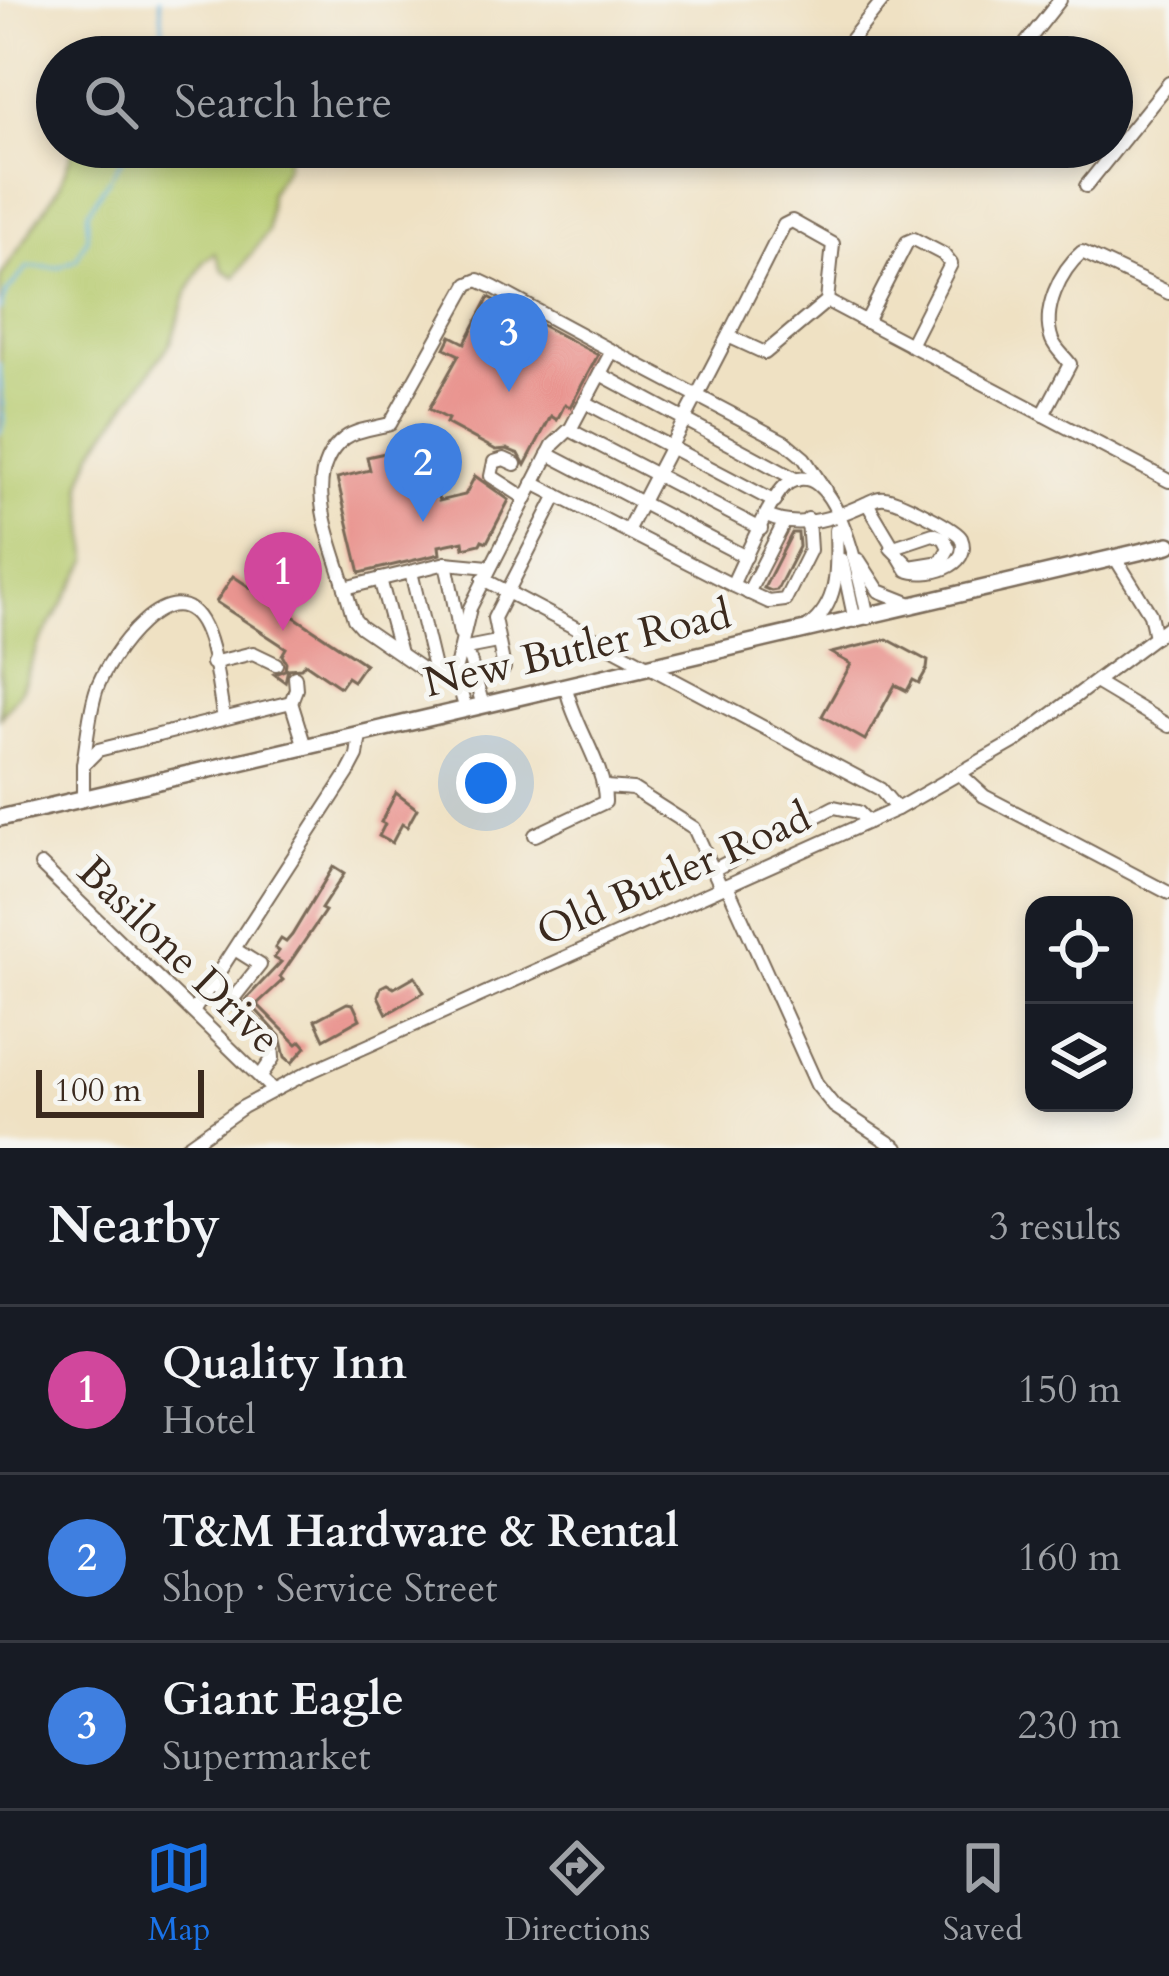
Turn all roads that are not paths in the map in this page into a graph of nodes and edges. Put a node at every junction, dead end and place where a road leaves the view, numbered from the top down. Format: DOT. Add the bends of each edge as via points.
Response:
graph roads {
  1 [pos="884,0"];
  2 [pos="1060,0"];
  3 [pos="855,36"];
  4 [pos="1032,36"];
  5 [pos="1169,83"];
  6 [pos="1133,128"];
  7 [pos="1101,168"];
  8 [pos="1086,186"];
  9 [pos="1169,293"];
  10 [pos="827,301"];
  11 [pos="866,322"];
  12 [pos="728,335"];
  13 [pos="910,345"];
  14 [pos="612,351"];
  15 [pos="600,374"];
  16 [pos="697,395"];
  17 [pos="585,403"];
  18 [pos="1043,416"];
  19 [pos="685,419"];
  20 [pos="570,430"];
  21 [pos="670,447"];
  22 [pos="548,454"];
  23 [pos="808,464"];
  24 [pos="527,472"];
  25 [pos="656,475"];
  26 [pos="799,480"];
  27 [pos="1169,482"];
  28 [pos="825,490"];
  29 [pos="556,495"];
  30 [pos="525,498"];
  31 [pos="775,502"];
  32 [pos="642,503"];
  33 [pos="867,503"];
  34 [pos="808,519"];
  35 [pos="764,523"];
  36 [pos="784,523"];
  37 [pos="837,524"];
  38 [pos="627,531"];
  39 [pos="849,541"];
  40 [pos="1169,545"];
  41 [pos="746,557"];
  42 [pos="1116,559"];
  43 [pos="446,563"];
  44 [pos="411,572"];
  45 [pos="486,573"];
  46 [pos="380,579"];
  47 [pos="732,585"];
  48 [pos="345,588"];
  49 [pos="506,591"];
  50 [pos="748,592"];
  51 [pos="934,602"];
  52 [pos="862,619"];
  53 [pos="1169,626"];
  54 [pos="790,635"];
  55 [pos="1155,637"];
  56 [pos="497,642"];
  57 [pos="461,644"];
  58 [pos="401,655"];
  59 [pos="212,663"];
  60 [pos="276,664"];
  61 [pos="651,667"];
  62 [pos="504,668"];
  63 [pos="455,672"];
  64 [pos="436,676"];
  65 [pos="295,677"];
  66 [pos="1097,683"];
  67 [pos="566,687"];
  68 [pos="291,702"];
  69 [pos="474,708"];
  70 [pos="224,718"];
  71 [pos="1169,726"];
  72 [pos="360,734"];
  73 [pos="305,747"];
  74 [pos="83,765"];
  75 [pos="960,774"];
  76 [pos="606,787"];
  77 [pos="83,799"];
  78 [pos="897,809"];
  79 [pos="0,818"];
  80 [pos="868,822"];
  81 [pos="535,835"];
  82 [pos="41,865"];
  83 [pos="713,870"];
  84 [pos="724,886"];
  85 [pos="1169,892"];
  86 [pos="236,950"];
  87 [pos="213,986"];
  88 [pos="232,1000"];
  89 [pos="194,1012"];
  90 [pos="260,1077"];
  91 [pos="273,1090"];
  92 [pos="185,1148"];
  93 [pos="897,1148"];
  1 -- 3 [label="street"];
  2 -- 4 [label="street"];
  5 -- 6 [label="street"];
  7 -- 8 [label="street"];
  9 -- 18 [label="street" via="1082,252 1072,261 1049,304 1052,339 1070,364"];
  10 -- 11 [label="street"];
  10 -- 12 [label="street" via="765,353"];
  10 -- 12 [label="street" via="832,244 792,221"];
  11 -- 13 [label="street"];
  11 -- 13 [label="street" via="907,242 943,254 951,264"];
  12 -- 16 [label="street"];
  13 -- 18 [label="street"];
  14 -- 15 [label="street"];
  14 -- 16 [label="street"];
  14 -- 48 [label="street" via="478,280 468,284 390,424 344,438 321,474"];
  15 -- 17 [label="street"];
  15 -- 19 [label="street"];
  16 -- 19 [label="street"];
  16 -- 23 [label="street" via="778,437"];
  17 -- 20 [label="street"];
  17 -- 21 [label="street"];
  18 -- 27 [label="street"];
  19 -- 21 [label="street"];
  19 -- 26 [label="street"];
  20 -- 22 [label="street"];
  20 -- 25 [label="street"];
  21 -- 25 [label="street"];
  21 -- 31 [label="street"];
  22 -- 24 [label="street"];
  22 -- 32 [label="street"];
  23 -- 26 [label="street"];
  23 -- 28 [label="street"];
  24 -- 29 [label="street"];
  24 -- 30 [label="street"];
  24 -- 30 [label="street" via="504,459 494,462 491,476"];
  25 -- 32 [label="street"];
  25 -- 35 [label="street"];
  26 -- 28 [label="street"];
  26 -- 31 [label="street"];
  28 -- 37 [label="street"];
  29 -- 38 [label="street"];
  29 -- 49 [label="street"];
  30 -- 45 [label="street"];
  31 -- 35 [label="street"];
  32 -- 38 [label="street"];
  32 -- 41 [label="street"];
  33 -- 33 [label="street" via="902,566 917,574 960,555 956,532 892,500"];
  33 -- 37 [label="street"];
  34 -- 36 [label="street"];
  34 -- 37 [label="street"];
  34 -- 50 [label="street" via="810,550 785,600"];
  35 -- 36 [label="street"];
  35 -- 41 [label="street"];
  36 -- 50 [label="street"];
  37 -- 39 [label="street"];
  37 -- 52 [label="street"];
  37 -- 54 [label="street" via="830,602"];
  38 -- 47 [label="street"];
  39 -- 51 [label="street" via="880,591 899,601"];
  39 -- 52 [label="street"];
  40 -- 42 [label="main road, New Butler Road"];
  41 -- 47 [label="street"];
  42 -- 51 [label="main road, New Butler Road"];
  42 -- 55 [label="street"];
  43 -- 44 [label="street"];
  43 -- 45 [label="street"];
  43 -- 57 [label="street"];
  44 -- 46 [label="street"];
  44 -- 64 [label="street"];
  45 -- 49 [label="street"];
  45 -- 57 [label="street"];
  46 -- 48 [label="street"];
  46 -- 58 [label="street"];
  47 -- 50 [label="street"];
  48 -- 58 [label="street" via="361,627"];
  49 -- 56 [label="street" via="494,618"];
  49 -- 61 [label="street"];
  51 -- 52 [label="main road, New Butler Road"];
  52 -- 54 [label="main road, New Butler Road"];
  53 -- 55 [label="street, Old Butler Road"];
  54 -- 61 [label="main road, New Butler Road"];
  55 -- 66 [label="street, Old Butler Road"];
  56 -- 57 [label="street"];
  56 -- 62 [label="street"];
  57 -- 63 [label="street"];
  57 -- 69 [label="street"];
  58 -- 64 [label="street"];
  59 -- 60 [label="street" via="254,653"];
  59 -- 70 [label="street"];
  59 -- 74 [label="street" via="204,625 188,608 176,605 145,620 113,656 96,692"];
  61 -- 67 [label="main road, New Butler Road"];
  61 -- 78 [label="street" via="880,789"];
  63 -- 64 [label="street"];
  63 -- 69 [label="street"];
  65 -- 68 [label="street"];
  66 -- 71 [label="street"];
  66 -- 75 [label="street, Old Butler Road"];
  67 -- 69 [label="main road, New Butler Road"];
  67 -- 76 [label="street"];
  68 -- 70 [label="street"];
  68 -- 73 [label="street"];
  69 -- 72 [label="main road, New Butler Road"];
  70 -- 74 [label="street" via="98,750"];
  72 -- 73 [label="main road, New Butler Road"];
  72 -- 86 [label="street" via="354,763"];
  73 -- 77 [label="main road, New Butler Road"];
  74 -- 77 [label="street"];
  75 -- 78 [label="street, Old Butler Road"];
  75 -- 85 [label="street" via="984,796"];
  76 -- 81 [label="street" via="605,802"];
  76 -- 83 [label="street" via="633,788 694,828"];
  77 -- 79 [label="main road, New Butler Road"];
  78 -- 80 [label="street, Old Butler Road"];
  80 -- 83 [label="street" via="834,807"];
  80 -- 84 [label="street, Old Butler Road"];
  82 -- 89 [label="street, Basilone Drive"];
  83 -- 84 [label="street"];
  84 -- 91 [label="street, Old Butler Road"];
  84 -- 93 [label="street" via="818,1085 834,1106"];
  86 -- 87 [label="street"];
  86 -- 88 [label="street" via="260,965"];
  87 -- 88 [label="street"];
  87 -- 89 [label="street"];
  88 -- 90 [label="street" via="272,1043"];
  89 -- 90 [label="street, Basilone Drive"];
  90 -- 91 [label="street, Basilone Drive"];
  91 -- 92 [label="street, Old Butler Road"];
}
